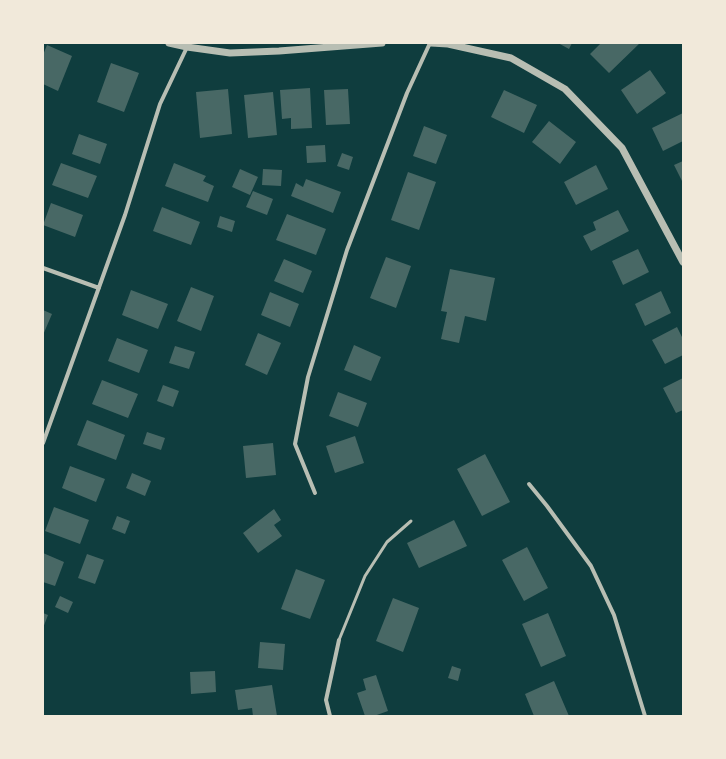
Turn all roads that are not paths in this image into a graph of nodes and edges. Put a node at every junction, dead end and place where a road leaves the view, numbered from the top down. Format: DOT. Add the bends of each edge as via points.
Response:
graph roads {
  1 [pos="169,43"];
  2 [pos="382,43"];
  3 [pos="430,43"];
  4 [pos="188,45"];
  5 [pos="683,262"];
  6 [pos="43,268"];
  7 [pos="99,288"];
  8 [pos="43,443"];
  9 [pos="528,484"];
  10 [pos="315,493"];
  11 [pos="411,521"];
  12 [pos="339,640"];
  13 [pos="330,716"];
  14 [pos="645,716"];
  1 -- 4 [label="street"];
  2 -- 4 [label="street" via="248,52 223,52"];
  3 -- 5 [label="street" via="448,44 511,58 565,89 622,148"];
  3 -- 10 [label="street" via="407,93 346,250 308,377 295,444"];
  4 -- 7 [label="street" via="160,104"];
  6 -- 7 [label="street"];
  7 -- 8 [label="street"];
  9 -- 14 [label="street" via="591,566 614,615"];
  11 -- 12 [label="lane" via="387,542 365,576"];
  12 -- 13 [label="street" via="326,700"];
}
